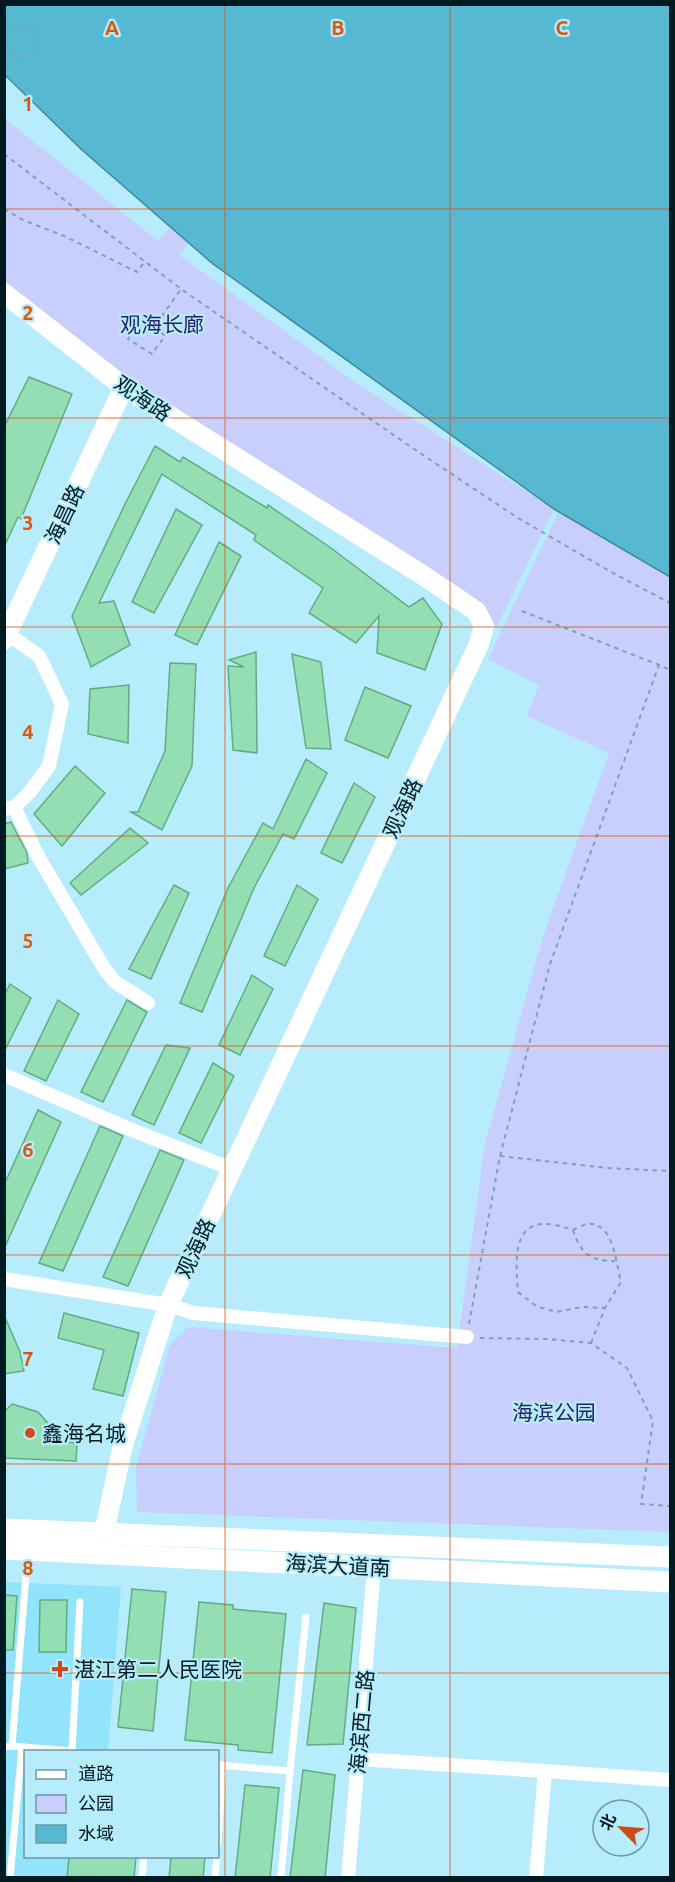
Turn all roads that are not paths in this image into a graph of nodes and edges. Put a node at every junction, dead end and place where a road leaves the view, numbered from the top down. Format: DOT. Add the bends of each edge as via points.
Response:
graph roads {
  1 [pos="4,293"];
  2 [pos="124,387"];
  3 [pos="6,636"];
  4 [pos="9,808"];
  5 [pos="148,1003"];
  6 [pos="4,1075"];
  7 [pos="232,1169"];
  8 [pos="4,1279"];
  9 [pos="168,1305"];
  10 [pos="467,1337"];
  11 [pos="4,1529"];
  12 [pos="104,1533"];
  13 [pos="4,1549"];
  14 [pos="28,1550"];
  15 [pos="670,1557"];
  16 [pos="374,1567"];
  17 [pos="670,1582"];
  18 [pos="80,1602"];
  19 [pos="306,1617"];
  20 [pos="8,1747"];
  21 [pos="22,1747"];
  22 [pos="60,1750"];
  23 [pos="72,1750"];
  24 [pos="358,1759"];
  25 [pos="220,1765"];
  26 [pos="290,1771"];
  27 [pos="544,1771"];
  28 [pos="670,1780"];
  29 [pos="219,1804"];
  30 [pos="144,1858"];
  31 [pos="217,1858"];
  32 [pos="10,1878"];
  33 [pos="142,1878"];
  34 [pos="215,1878"];
  35 [pos="281,1878"];
  36 [pos="348,1878"];
  37 [pos="536,1878"];
  1 -- 2 [label="street, 观海路"];
  2 -- 3 [label="street, 海昌路"];
  2 -- 7 [label="street, 观海路" via="421,574 476,611 484,626 479,644"];
  3 -- 4 [label="street" via="39,656 62,704 50,766 29,793"];
  4 -- 5 [label="street" via="104,968 115,982"];
  6 -- 7 [label="street"];
  7 -- 9 [label="street, 观海路"];
  8 -- 9 [label="street"];
  9 -- 10 [label="street" via="194,1314"];
  9 -- 12 [label="street, 观海路" via="123,1445"];
  11 -- 12 [label="main road, 海滨大道南"];
  12 -- 15 [label="main road, 海滨大道南"];
  13 -- 14 [label="main road, 海滨大道南"];
  14 -- 16 [label="main road, 海滨大道南"];
  14 -- 20 [label="lane"];
  16 -- 17 [label="main road, 海滨大道南"];
  16 -- 24 [label="street, 海滨西二路"];
  18 -- 23 [label="lane"];
  19 -- 26 [label="lane"];
  20 -- 21 [label="lane"];
  21 -- 22 [label="lane"];
  21 -- 32 [label="lane"];
  24 -- 27 [label="street"];
  24 -- 36 [label="street, 海滨西二路"];
  25 -- 26 [label="lane"];
  25 -- 29 [label="lane"];
  26 -- 35 [label="lane"];
  27 -- 28 [label="street"];
  27 -- 37 [label="street"];
  30 -- 33 [label="lane"];
  31 -- 34 [label="lane"];
}
